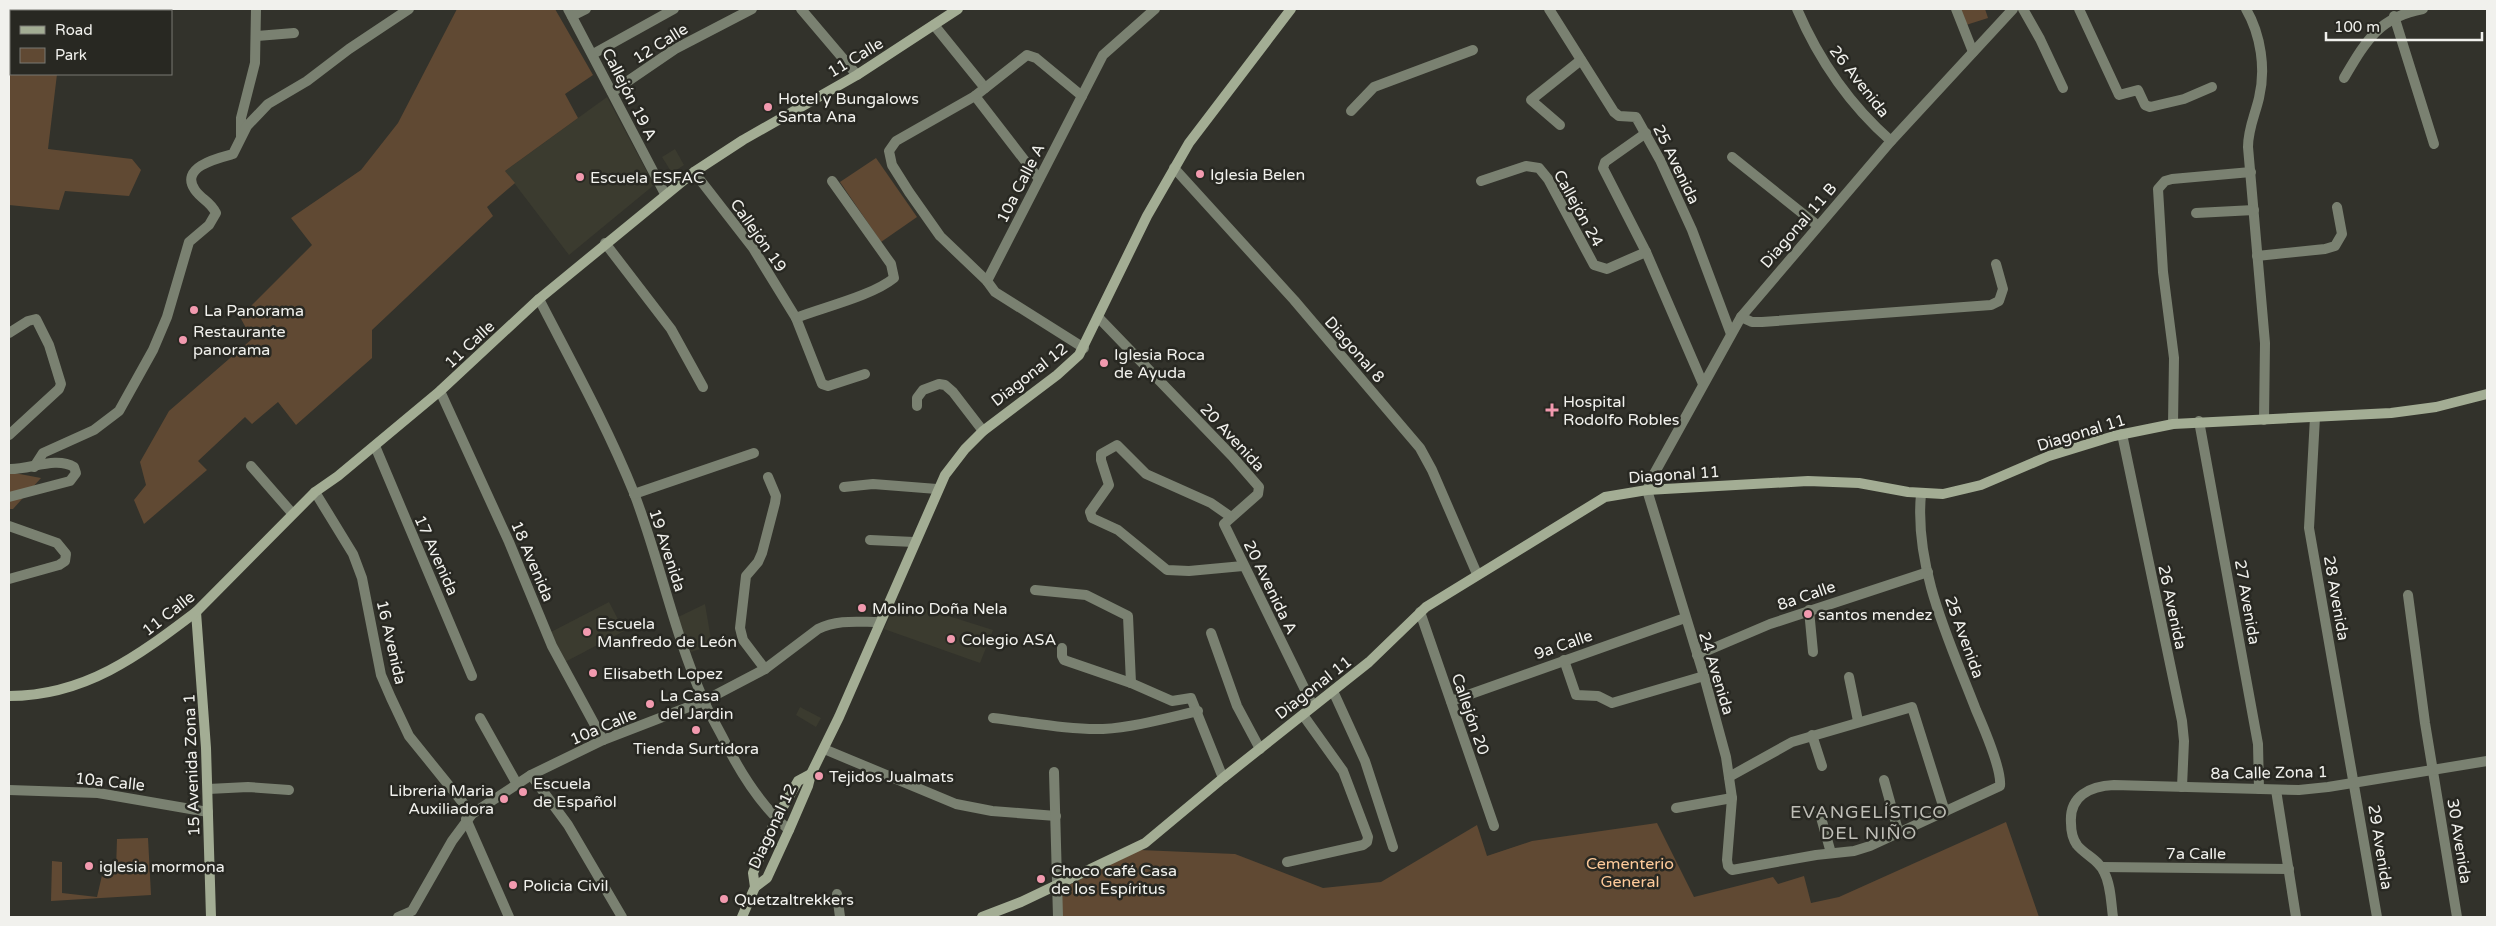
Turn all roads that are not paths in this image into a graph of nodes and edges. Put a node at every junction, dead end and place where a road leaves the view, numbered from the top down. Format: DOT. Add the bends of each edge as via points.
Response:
graph roads {
  1 [pos="256,9"];
  2 [pos="409,9"];
  3 [pos="586,9"];
  4 [pos="674,9"];
  5 [pos="752,9"];
  6 [pos="801,9"];
  7 [pos="957,9"];
  8 [pos="1155,9"];
  9 [pos="1291,9"];
  10 [pos="1548,9"];
  11 [pos="1798,9"];
  12 [pos="1956,9"];
  13 [pos="2012,9"];
  14 [pos="2023,9"];
  15 [pos="2079,9"];
  16 [pos="2246,9"];
  17 [pos="2423,9"];
  18 [pos="570,13"];
  19 [pos="2394,16"];
  20 [pos="934,25"];
  21 [pos="294,33"];
  22 [pos="257,36"];
  23 [pos="1473,50"];
  24 [pos="1973,52"];
  25 [pos="593,54"];
  26 [pos="1581,60"];
  27 [pos="857,74"];
  28 [pos="2344,78"];
  29 [pos="2212,87"];
  30 [pos="985,88"];
  31 [pos="2063,88"];
  32 [pos="612,92"];
  33 [pos="975,96"];
  34 [pos="1082,96"];
  35 [pos="1351,111"];
  36 [pos="1560,125"];
  37 [pos="1646,133"];
  38 [pos="242,139"];
  39 [pos="1891,141"];
  40 [pos="2434,144"];
  41 [pos="1732,157"];
  42 [pos="1174,168"];
  43 [pos="694,172"];
  44 [pos="2251,172"];
  45 [pos="1039,179"];
  46 [pos="832,181"];
  47 [pos="1481,181"];
  48 [pos="665,194"];
  49 [pos="2337,207"];
  50 [pos="2254,210"];
  51 [pos="2196,213"];
  52 [pos="1817,225"];
  53 [pos="605,244"];
  54 [pos="1646,252"];
  55 [pos="2257,256"];
  56 [pos="1996,264"];
  57 [pos="987,281"];
  58 [pos="539,299"];
  59 [pos="1741,317"];
  60 [pos="796,318"];
  61 [pos="1098,318"];
  62 [pos="9,333"];
  63 [pos="1732,334"];
  64 [pos="1084,348"];
  65 [pos="865,374"];
  66 [pos="1703,384"];
  67 [pos="703,387"];
  68 [pos="440,392"];
  69 [pos="2487,394"];
  70 [pos="918,406"];
  71 [pos="2315,417"];
  72 [pos="2264,420"];
  73 [pos="2200,421"];
  74 [pos="2173,424"];
  75 [pos="983,431"];
  76 [pos="2122,434"];
  77 [pos="9,435"];
  78 [pos="374,446"];
  79 [pos="754,453"];
  80 [pos="251,466"];
  81 [pos="34,467"];
  82 [pos="9,469"];
  83 [pos="768,477"];
  84 [pos="844,487"];
  85 [pos="937,489"];
  86 [pos="1647,490"];
  87 [pos="316,492"];
  88 [pos="634,494"];
  89 [pos="1921,494"];
  90 [pos="9,497"];
  91 [pos="292,513"];
  92 [pos="1231,516"];
  93 [pos="9,526"];
  94 [pos="870,540"];
  95 [pos="914,542"];
  96 [pos="1243,566"];
  97 [pos="1928,572"];
  98 [pos="1477,574"];
  99 [pos="9,579"];
  100 [pos="1035,590"];
  101 [pos="2408,595"];
  102 [pos="1809,610"];
  103 [pos="196,612"];
  104 [pos="1420,612"];
  105 [pos="1685,618"];
  106 [pos="879,622"];
  107 [pos="1211,633"];
  108 [pos="1062,648"];
  109 [pos="1813,652"];
  110 [pos="1697,655"];
  111 [pos="1564,660"];
  112 [pos="765,669"];
  113 [pos="472,676"];
  114 [pos="1704,676"];
  115 [pos="1849,677"];
  116 [pos="1131,682"];
  117 [pos="1333,692"];
  118 [pos="9,696"];
  119 [pos="704,701"];
  120 [pos="1451,701"];
  121 [pos="1313,706"];
  122 [pos="1198,711"];
  123 [pos="1303,715"];
  124 [pos="480,718"];
  125 [pos="993,718"];
  126 [pos="1858,721"];
  127 [pos="1812,736"];
  128 [pos="603,740"];
  129 [pos="824,749"];
  130 [pos="1260,749"];
  131 [pos="2487,761"];
  132 [pos="1822,766"];
  133 [pos="2433,770"];
  134 [pos="1054,772"];
  135 [pos="811,774"];
  136 [pos="531,775"];
  137 [pos="1730,777"];
  138 [pos="1223,778"];
  139 [pos="1884,780"];
  140 [pos="2355,782"];
  141 [pos="517,784"];
  142 [pos="2182,787"];
  143 [pos="208,789"];
  144 [pos="2259,789"];
  145 [pos="9,790"];
  146 [pos="289,790"];
  147 [pos="2276,790"];
  148 [pos="1732,798"];
  149 [pos="1676,808"];
  150 [pos="208,812"];
  151 [pos="1945,812"];
  152 [pos="1820,814"];
  153 [pos="469,816"];
  154 [pos="1056,816"];
  155 [pos="776,819"];
  156 [pos="1494,826"];
  157 [pos="789,830"];
  158 [pos="1899,834"];
  159 [pos="1393,847"];
  160 [pos="1831,853"];
  161 [pos="1287,862"];
  162 [pos="2102,868"];
  163 [pos="2289,869"];
  164 [pos="1058,884"];
  165 [pos="755,887"];
  166 [pos="837,894"];
  167 [pos="211,917"];
  168 [pos="398,917"];
  169 [pos="509,917"];
  170 [pos="622,917"];
  171 [pos="742,917"];
  172 [pos="840,917"];
  173 [pos="982,917"];
  174 [pos="1058,917"];
  175 [pos="2113,917"];
  176 [pos="2296,917"];
  177 [pos="2377,917"];
  178 [pos="2457,917"];
  1 -- 22 [label="street"];
  2 -- 38 [label="street" via="307,81 268,104 247,126"];
  3 -- 18 [label="street"];
  4 -- 25 [label="street"];
  5 -- 32 [label="street, 12 Calle" via="675,49"];
  6 -- 27 [label="street"];
  7 -- 20 [label="street, 11 Calle"];
  8 -- 34 [label="street, 10a Calle A" via="1106,51"];
  9 -- 42 [label="street, Diagonal 12" via="1220,100"];
  10 -- 26 [label="street, 25 Avenida"];
  11 -- 39 [label="street, 26 Avenida" via="1823,61 1871,122"];
  12 -- 24 [label="street"];
  13 -- 24 [label="street, Diagonal 11 B"];
  14 -- 31 [label="street"];
  15 -- 29 [label="street" via="2119,95 2138,90 2145,106 2150,107 2184,99"];
  16 -- 44 [label="street" via="2258,34 2261,66 2259,97 2248,135"];
  17 -- 19 [label="street"];
  18 -- 25 [label="street, Callejón 19 A"];
  19 -- 28 [label="street" via="2362,48"];
  19 -- 40 [label="street"];
  20 -- 27 [label="street, 11 Calle"];
  20 -- 30 [label="street"];
  21 -- 22 [label="street"];
  22 -- 38 [label="street" via="255,63 241,118"];
  23 -- 35 [label="street" via="1374,87"];
  24 -- 39 [label="street, Diagonal 11 B"];
  25 -- 32 [label="street, Callejón 19 A"];
  26 -- 36 [label="street" via="1531,100"];
  26 -- 37 [label="street, 25 Avenida" via="1614,112 1619,116 1636,117"];
  27 -- 43 [label="street, 11 Calle"];
  30 -- 33 [label="street"];
  30 -- 34 [label="street" via="1030,55"];
  32 -- 48 [label="street, Callejón 19 A"];
  33 -- 45 [label="street"];
  33 -- 57 [label="street" via="896,141 889,151 892,164 940,236"];
  34 -- 45 [label="street, 10a Calle A"];
  37 -- 54 [label="street" via="1603,166"];
  37 -- 63 [label="street, 25 Avenida" via="1692,230"];
  38 -- 81 [label="street" via="233,154 210,159 196,169 192,181 196,191 212,204 216,213 209,225 189,242 167,317 153,350 119,411 94,430 43,453"];
  39 -- 52 [label="street, Diagonal 11 B"];
  41 -- 52 [label="street"];
  42 -- 61 [label="street, Diagonal 12"];
  42 -- 98 [label="street, Diagonal 8" via="1294,300 1420,448"];
  43 -- 48 [label="street, 11 Calle"];
  43 -- 60 [label="street, Callejón 19" via="753,248"];
  44 -- 50 [label="street"];
  44 -- 74 [label="street" via="2172,179 2158,189 2163,272 2173,349"];
  45 -- 57 [label="street, 10a Calle A"];
  46 -- 60 [label="street" via="892,264 894,278 868,293"];
  47 -- 54 [label="street, Callejón 24" via="1526,166 1538,168 1548,179 1594,265 1607,269"];
  48 -- 53 [label="street, 11 Calle"];
  49 -- 55 [label="street" via="2342,234 2335,246"];
  50 -- 51 [label="street"];
  50 -- 55 [label="street"];
  52 -- 59 [label="street, Diagonal 11 B"];
  53 -- 58 [label="street, 11 Calle"];
  53 -- 67 [label="street" via="671,329"];
  54 -- 66 [label="street"];
  55 -- 72 [label="street" via="2265,343"];
  56 -- 59 [label="street" via="2003,293 1999,301 1990,305 1762,322"];
  57 -- 64 [label="street" via="999,296"];
  58 -- 68 [label="street, 11 Calle"];
  58 -- 88 [label="street, 19 Avenida" via="604,424"];
  59 -- 63 [label="street, Diagonal 11 B"];
  60 -- 65 [label="street, Callejón 19" via="822,384 828,386"];
  61 -- 64 [label="street, Diagonal 12"];
  61 -- 92 [label="street, 20 Avenida" via="1259,487 1260,492"];
  62 -- 77 [label="street" via="36,319 61,384"];
  63 -- 66 [label="street, Diagonal 11 B"];
  64 -- 75 [label="street, Diagonal 12" via="1057,375"];
  66 -- 86 [label="street, Diagonal 11 B"];
  68 -- 78 [label="street, 11 Calle"];
  68 -- 128 [label="street, 18 Avenida" via="509,542 552,646"];
  69 -- 71 [label="street, Diagonal 11" via="2416,410"];
  70 -- 75 [label="street" via="918,394 939,384 945,385"];
  71 -- 72 [label="street, Diagonal 11"];
  71 -- 140 [label="street, 28 Avenida" via="2309,528"];
  72 -- 73 [label="street, Diagonal 11"];
  73 -- 74 [label="street, Diagonal 11"];
  73 -- 144 [label="street, 27 Avenida" via="2258,744"];
  74 -- 76 [label="street, Diagonal 11"];
  75 -- 85 [label="street, Diagonal 12" via="956,459"];
  76 -- 89 [label="street, Diagonal 11" via="2049,456 1981,485 1943,494"];
  76 -- 142 [label="street, 26 Avenida" via="2182,721"];
  78 -- 87 [label="street, 11 Calle"];
  78 -- 113 [label="street, 17 Avenida"];
  79 -- 88 [label="street"];
  80 -- 91 [label="street"];
  81 -- 82 [label="street"];
  81 -- 90 [label="street" via="69,464 76,473 70,481"];
  83 -- 112 [label="street" via="776,496 758,562 746,576 740,628 743,640"];
  84 -- 85 [label="street" via="874,484"];
  85 -- 95 [label="street, Diagonal 12"];
  86 -- 89 [label="street, Diagonal 11" via="1835,481"];
  86 -- 98 [label="street, Diagonal 11" via="1617,494 1596,502"];
  86 -- 105 [label="street, 24 Avenida"];
  87 -- 91 [label="street, 11 Calle"];
  87 -- 153 [label="street, 16 Avenida" via="359,570 381,675 394,706 409,736"];
  88 -- 119 [label="street, 19 Avenida"];
  89 -- 97 [label="street, 25 Avenida" via="1920,511"];
  91 -- 103 [label="street, 11 Calle"];
  92 -- 96 [label="street, 20 Avenida A" via="1224,524"];
  92 -- 96 [label="street" via="1211,503 1143,472 1118,445 1101,454 1109,484 1090,512 1092,518 1118,530 1167,570 1189,572"];
  93 -- 99 [label="street" via="57,543 66,554 65,561 59,565"];
  94 -- 95 [label="street"];
  95 -- 106 [label="street, Diagonal 12"];
  96 -- 121 [label="street, 20 Avenida A"];
  97 -- 102 [label="street, 8a Calle"];
  97 -- 151 [label="street, 25 Avenida" via="1943,626 1989,742 2000,786"];
  98 -- 104 [label="street, Diagonal 11"];
  100 -- 116 [label="street" via="1086,595 1128,616"];
  101 -- 133 [label="street, 30 Avenida"];
  102 -- 109 [label="street"];
  102 -- 110 [label="street, 8a Calle"];
  103 -- 118 [label="street, 11 Calle" via="109,673 78,686 34,696"];
  103 -- 143 [label="street, 15 Avenida Zona 1"];
  104 -- 117 [label="street, Diagonal 11"];
  104 -- 120 [label="street, Callejón 20"];
  105 -- 110 [label="street, 24 Avenida"];
  105 -- 111 [label="street, 9a Calle"];
  106 -- 112 [label="street, 10a Calle" via="828,624"];
  106 -- 129 [label="street, Diagonal 12"];
  107 -- 130 [label="street" via="1237,706"];
  108 -- 116 [label="street" via="1064,660"];
  110 -- 114 [label="street, 24 Avenida"];
  111 -- 114 [label="street" via="1576,695 1598,696 1612,703"];
  111 -- 120 [label="street, 9a Calle"];
  112 -- 119 [label="street, 10a Calle"];
  114 -- 137 [label="street, 24 Avenida"];
  115 -- 126 [label="street"];
  116 -- 122 [label="street" via="1172,701 1191,698"];
  117 -- 121 [label="street, Diagonal 11"];
  117 -- 159 [label="street" via="1362,754"];
  119 -- 128 [label="street, 10a Calle"];
  119 -- 155 [label="street, 19 Avenida" via="740,769"];
  120 -- 156 [label="street, Callejón 20"];
  121 -- 123 [label="street, Diagonal 11"];
  122 -- 125 [label="street" via="1104,728 1076,728"];
  122 -- 138 [label="street"];
  123 -- 130 [label="street, Diagonal 11"];
  123 -- 161 [label="street" via="1343,771 1368,837 1363,845"];
  124 -- 141 [label="street"];
  126 -- 127 [label="street"];
  126 -- 151 [label="street" via="1912,707"];
  127 -- 132 [label="street"];
  127 -- 137 [label="street" via="1782,746"];
  128 -- 136 [label="street, 10a Calle"];
  129 -- 135 [label="street, Diagonal 12"];
  129 -- 154 [label="street" via="956,804 992,811"];
  130 -- 138 [label="street, Diagonal 11"];
  131 -- 133 [label="street, 8a Calle Zona 1"];
  133 -- 140 [label="street, 8a Calle Zona 1"];
  133 -- 178 [label="street, 30 Avenida"];
  134 -- 154 [label="street"];
  135 -- 155 [label="street, Diagonal 12" via="798,781"];
  135 -- 157 [label="street, Diagonal 12"];
  136 -- 141 [label="street, 10a Calle"];
  136 -- 170 [label="street" via="568,825"];
  137 -- 148 [label="street, 24 Avenida"];
  138 -- 164 [label="street, Diagonal 11" via="1145,843"];
  139 -- 158 [label="street"];
  140 -- 147 [label="street, 8a Calle Zona 1"];
  140 -- 177 [label="street, 29 Avenida"];
  141 -- 153 [label="street, 10a Calle"];
  142 -- 144 [label="street, 8a Calle Zona 1"];
  142 -- 162 [label="street, 8a Calle Zona 1" via="2104,785 2081,795 2072,809 2072,835 2079,847"];
  143 -- 146 [label="street"];
  143 -- 150 [label="street, 15 Avenida Zona 1"];
  144 -- 147 [label="street, 8a Calle Zona 1"];
  145 -- 150 [label="street, 10a Calle" via="98,793"];
  147 -- 163 [label="street"];
  148 -- 149 [label="street"];
  148 -- 160 [label="street, 24 Avenida" via="1729,869 1740,870"];
  150 -- 167 [label="street, 15 Avenida Zona 1"];
  151 -- 158 [label="street"];
  152 -- 160 [label="street"];
  153 -- 168 [label="street, 10a Calle" via="412,911"];
  153 -- 169 [label="street, 16 Avenida"];
  154 -- 164 [label="street"];
  155 -- 157 [label="street, 19 Avenida"];
  155 -- 165 [label="street, Diagonal 12" via="753,873"];
  157 -- 165 [label="street, Diagonal 12" via="766,878"];
  158 -- 160 [label="street" via="1854,851"];
  162 -- 163 [label="street, 7a Calle"];
  162 -- 175 [label="street"];
  163 -- 176 [label="street"];
  164 -- 173 [label="street, Diagonal 11"];
  164 -- 174 [label="street"];
  165 -- 171 [label="street, Diagonal 12"];
  166 -- 172 [label="street"];
}
